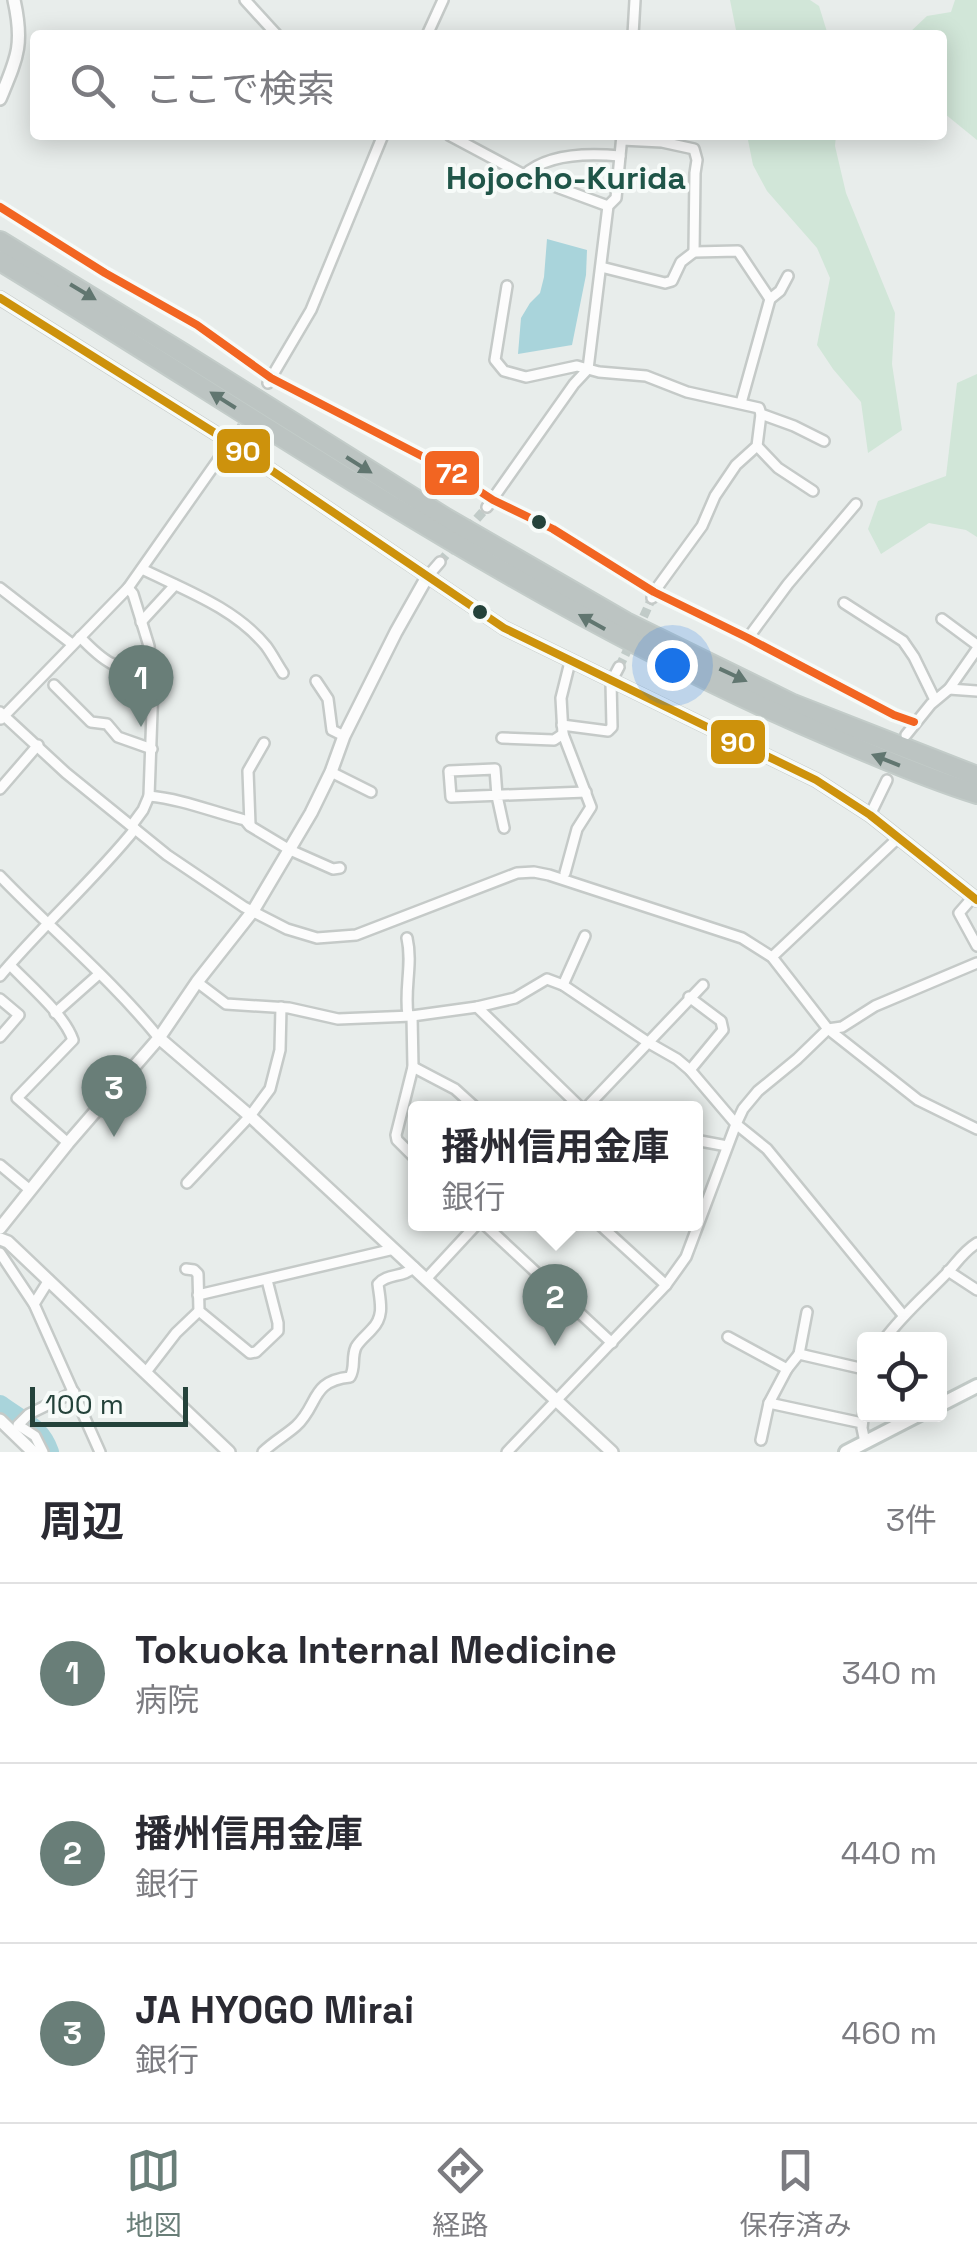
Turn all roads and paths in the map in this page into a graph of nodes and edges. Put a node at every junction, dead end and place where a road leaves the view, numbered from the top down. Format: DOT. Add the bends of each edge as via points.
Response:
graph roads {
  1 [pos="14,0"];
  2 [pos="244,0"];
  3 [pos="443,0"];
  4 [pos="635,0"];
  5 [pos="272,30"];
  6 [pos="429,30"];
  7 [pos="633,30"];
  8 [pos="0,99"];
  9 [pos="381,140"];
  10 [pos="458,140"];
  11 [pos="622,140"];
  12 [pos="668,140"];
  13 [pos="620,156"];
  14 [pos="524,175"];
  15 [pos="608,206"];
  16 [pos="0,207"];
  17 [pos="744,238"];
  18 [pos="0,242"];
  19 [pos="738,251"];
  20 [pos="694,252"];
  21 [pos="0,262"];
  22 [pos="600,268"];
  23 [pos="788,276"];
  24 [pos="507,286"];
  25 [pos="0,298"];
  26 [pos="770,298"];
  27 [pos="588,369"];
  28 [pos="269,380"];
  29 [pos="741,403"];
  30 [pos="761,414"];
  31 [pos="234,438"];
  32 [pos="824,441"];
  33 [pos="757,446"];
  34 [pos="812,491"];
  35 [pos="490,503"];
  36 [pos="856,504"];
  37 [pos="440,562"];
  38 [pos="142,569"];
  39 [pos="427,577"];
  40 [pos="175,585"];
  41 [pos="0,588"];
  42 [pos="128,588"];
  43 [pos="653,595"];
  44 [pos="844,603"];
  45 [pos="942,619"];
  46 [pos="141,622"];
  47 [pos="748,638"];
  48 [pos="76,641"];
  49 [pos="977,647"];
  50 [pos="570,662"];
  51 [pos="619,667"];
  52 [pos="152,670"];
  53 [pos="283,673"];
  54 [pos="316,681"];
  55 [pos="611,682"];
  56 [pos="54,685"];
  57 [pos="949,689"];
  58 [pos="977,691"];
  59 [pos="935,700"];
  60 [pos="1,716"];
  61 [pos="914,722"];
  62 [pos="562,730"];
  63 [pos="906,735"];
  64 [pos="344,736"];
  65 [pos="502,738"];
  66 [pos="264,743"];
  67 [pos="38,745"];
  68 [pos="152,749"];
  69 [pos="331,772"];
  70 [pos="977,776"];
  71 [pos="887,780"];
  72 [pos="0,789"];
  73 [pos="371,792"];
  74 [pos="586,792"];
  75 [pos="977,794"];
  76 [pos="149,796"];
  77 [pos="497,796"];
  78 [pos="870,815"];
  79 [pos="250,826"];
  80 [pos="134,827"];
  81 [pos="504,828"];
  82 [pos="898,838"];
  83 [pos="290,850"];
  84 [pos="340,868"];
  85 [pos="565,873"];
  86 [pos="0,876"];
  87 [pos="975,898"];
  88 [pos="253,911"];
  89 [pos="46,924"];
  90 [pos="585,936"];
  91 [pos="407,938"];
  92 [pos="977,946"];
  93 [pos="772,957"];
  94 [pos="977,962"];
  95 [pos="10,965"];
  96 [pos="100,974"];
  97 [pos="0,976"];
  98 [pos="198,982"];
  99 [pos="563,985"];
  100 [pos="703,985"];
  101 [pos="690,997"];
  102 [pos="0,999"];
  103 [pos="281,1007"];
  104 [pos="476,1007"];
  105 [pos="55,1013"];
  106 [pos="410,1016"];
  107 [pos="828,1029"];
  108 [pos="0,1037"];
  109 [pos="159,1038"];
  110 [pos="648,1043"];
  111 [pos="413,1067"];
  112 [pos="690,1070"];
  113 [pos="469,1101"];
  114 [pos="576,1101"];
  115 [pos="590,1101"];
  116 [pos="250,1116"];
  117 [pos="736,1124"];
  118 [pos="977,1128"];
  119 [pos="703,1142"];
  120 [pos="68,1143"];
  121 [pos="727,1146"];
  122 [pos="408,1151"];
  123 [pos="0,1165"];
  124 [pos="187,1183"];
  125 [pos="30,1190"];
  126 [pos="703,1212"];
  127 [pos="0,1228"];
  128 [pos="474,1231"];
  129 [pos="489,1231"];
  130 [pos="607,1231"];
  131 [pos="696,1231"];
  132 [pos="0,1239"];
  133 [pos="977,1243"];
  134 [pos="394,1249"];
  135 [pos="0,1253"];
  136 [pos="414,1268"];
  137 [pos="186,1269"];
  138 [pos="948,1272"];
  139 [pos="427,1278"];
  140 [pos="49,1280"];
  141 [pos="267,1280"];
  142 [pos="666,1285"];
  143 [pos="977,1290"];
  144 [pos="198,1295"];
  145 [pos="34,1304"];
  146 [pos="199,1310"];
  147 [pos="806,1312"];
  148 [pos="904,1314"];
  149 [pos="890,1332"];
  150 [pos="728,1337"];
  151 [pos="612,1344"];
  152 [pos="799,1354"];
  153 [pos="857,1367"];
  154 [pos="787,1370"];
  155 [pos="146,1372"];
  156 [pos="977,1386"];
  157 [pos="74,1392"];
  158 [pos="556,1400"];
  159 [pos="947,1401"];
  160 [pos="768,1403"];
  161 [pos="0,1420"];
  162 [pos="905,1422"];
  163 [pos="862,1423"];
  164 [pos="762,1440"];
  165 [pos="856,1448"];
  166 [pos="33,1452"];
  167 [pos="43,1452"];
  168 [pos="100,1452"];
  169 [pos="229,1452"];
  170 [pos="263,1452"];
  171 [pos="507,1452"];
  172 [pos="612,1452"];
  1 -- 8 [label="street" via="20,45"];
  2 -- 5 [label="street"];
  3 -- 6 [label="street"];
  4 -- 7 [label="street"];
  9 -- 28 [label="street" via="311,310"];
  10 -- 14 [label="street"];
  11 -- 13 [label="street"];
  12 -- 20 [label="street" via="696,154"];
  13 -- 14 [label="street" via="557,158"];
  13 -- 15 [label="street" via="616,198"];
  14 -- 15 [label="street"];
  15 -- 22 [label="street"];
  16 -- 28 [label="street" via="197,325"];
  17 -- 19 [label="street"];
  18 -- 70 [label="highway, one-way" via="626,622 793,704"];
  19 -- 20 [label="street"];
  19 -- 26 [label="street"];
  20 -- 22 [label="street" via="665,283"];
  75 -- 21 [label="highway, one-way" via="787,719 619,637 435,533"];
  22 -- 27 [label="street"];
  23 -- 26 [label="street"];
  24 -- 27 [label="street" via="495,360 504,371 526,377"];
  25 -- 31 [label="street"];
  26 -- 29 [label="street"];
  27 -- 29 [label="street" via="646,376"];
  27 -- 35 [label="street"];
  28 -- 35 [label="street" via="442,466"];
  29 -- 30 [label="street"];
  30 -- 32 [label="street"];
  30 -- 33 [label="street"];
  31 -- 38 [label="street"];
  31 -- 39 [label="street"];
  33 -- 34 [label="street"];
  33 -- 43 [label="street" via="714,496 702,526"];
  35 -- 43 [label="street" via="552,529"];
  36 -- 47 [label="street"];
  37 -- 39 [label="street"];
  38 -- 40 [label="street"];
  38 -- 42 [label="street"];
  39 -- 50 [label="street"];
  39 -- 64 [label="street"];
  40 -- 46 [label="street"];
  40 -- 53 [label="street" via="241,622"];
  41 -- 48 [label="street"];
  42 -- 46 [label="street"];
  42 -- 48 [label="street"];
  43 -- 47 [label="street"];
  44 -- 59 [label="street" via="903,642"];
  45 -- 49 [label="street"];
  46 -- 52 [label="street"];
  47 -- 61 [label="street"];
  48 -- 52 [label="street" via="126,670"];
  48 -- 60 [label="street"];
  49 -- 57 [label="street"];
  50 -- 55 [label="street"];
  50 -- 62 [label="street"];
  51 -- 55 [label="street"];
  52 -- 68 [label="street"];
  54 -- 64 [label="street" via="328,699 332,730"];
  55 -- 62 [label="street" via="612,727"];
  55 -- 78 [label="street" via="816,780"];
  56 -- 68 [label="street" via="91,722 108,724 118,737"];
  57 -- 58 [label="street"];
  57 -- 59 [label="street"];
  59 -- 61 [label="street"];
  60 -- 67 [label="street"];
  61 -- 63 [label="street"];
  62 -- 65 [label="street" via="554,740"];
  62 -- 74 [label="street"];
  64 -- 69 [label="street"];
  66 -- 79 [label="street" via="248,771"];
  67 -- 72 [label="street"];
  67 -- 80 [label="street"];
  68 -- 76 [label="street"];
  69 -- 73 [label="street"];
  69 -- 83 [label="street"];
  71 -- 78 [label="street"];
  74 -- 77 [label="street"];
  74 -- 85 [label="street" via="591,807"];
  76 -- 79 [label="street"];
  76 -- 80 [label="street"];
  77 -- 77 [label="street" via="495,768 450,771 451,797"];
  77 -- 81 [label="street"];
  78 -- 82 [label="street"];
  79 -- 83 [label="street"];
  80 -- 88 [label="street"];
  80 -- 89 [label="street"];
  82 -- 87 [label="street"];
  82 -- 93 [label="street"];
  83 -- 84 [label="street"];
  83 -- 88 [label="street"];
  86 -- 89 [label="street"];
  87 -- 92 [label="street" via="959,914"];
  88 -- 93 [label="street" via="300,934 339,938 534,872 742,938"];
  88 -- 98 [label="street"];
  89 -- 95 [label="street"];
  89 -- 96 [label="street"];
  90 -- 99 [label="street"];
  91 -- 106 [label="street"];
  93 -- 107 [label="street"];
  94 -- 107 [label="street"];
  95 -- 97 [label="street"];
  95 -- 105 [label="street"];
  96 -- 105 [label="street"];
  96 -- 109 [label="street"];
  98 -- 103 [label="street" via="226,1004"];
  98 -- 109 [label="street"];
  99 -- 104 [label="street" via="547,979 515,998"];
  99 -- 110 [label="street"];
  100 -- 101 [label="street"];
  101 -- 110 [label="street"];
  101 -- 112 [label="street" via="724,1030"];
  102 -- 108 [label="street" via="19,1014"];
  103 -- 106 [label="street" via="338,1019"];
  103 -- 116 [label="street" via="270,1089"];
  104 -- 106 [label="street"];
  104 -- 114 [label="street"];
  105 -- 120 [label="street" via="73,1040 17,1098"];
  106 -- 111 [label="street"];
  107 -- 117 [label="street" via="758,1090"];
  107 -- 118 [label="street" via="918,1100"];
  109 -- 116 [label="street"];
  109 -- 120 [label="street"];
  110 -- 112 [label="street"];
  110 -- 115 [label="street"];
  111 -- 113 [label="street"];
  111 -- 122 [label="street" via="396,1135"];
  112 -- 117 [label="street"];
  116 -- 124 [label="street"];
  116 -- 134 [label="street"];
  117 -- 121 [label="street"];
  117 -- 148 [label="street" via="767,1149"];
  119 -- 121 [label="street"];
  120 -- 125 [label="street"];
  121 -- 126 [label="street"];
  123 -- 125 [label="street"];
  125 -- 127 [label="street"];
  128 -- 139 [label="street"];
  129 -- 151 [label="street"];
  130 -- 142 [label="street"];
  131 -- 142 [label="street"];
  132 -- 140 [label="street"];
  133 -- 138 [label="street"];
  134 -- 136 [label="street"];
  134 -- 141 [label="street"];
  135 -- 145 [label="street"];
  136 -- 139 [label="street"];
  136 -- 170 [label="street" via="378,1284 380,1322 358,1344 350,1378 328,1381 300,1423"];
  137 -- 144 [label="street" via="198,1274"];
  138 -- 143 [label="street"];
  138 -- 148 [label="street"];
  139 -- 158 [label="street"];
  140 -- 145 [label="street"];
  140 -- 155 [label="street"];
  141 -- 144 [label="street"];
  141 -- 146 [label="street" via="278,1331 256,1352"];
  142 -- 151 [label="street"];
  144 -- 146 [label="street"];
  145 -- 157 [label="street"];
  146 -- 155 [label="street"];
  147 -- 152 [label="street"];
  148 -- 149 [label="street"];
  150 -- 154 [label="street"];
  151 -- 158 [label="street"];
  152 -- 153 [label="street"];
  152 -- 154 [label="street"];
  154 -- 160 [label="street"];
  155 -- 169 [label="street"];
  156 -- 159 [label="main road"];
  157 -- 167 [label="street" via="18,1424"];
  157 -- 168 [label="street"];
  158 -- 171 [label="street"];
  158 -- 172 [label="street"];
  160 -- 163 [label="street"];
  160 -- 164 [label="street"];
  161 -- 166 [label="street"];
  162 -- 165 [label="main road"];
  163 -- 165 [label="street"];
}
